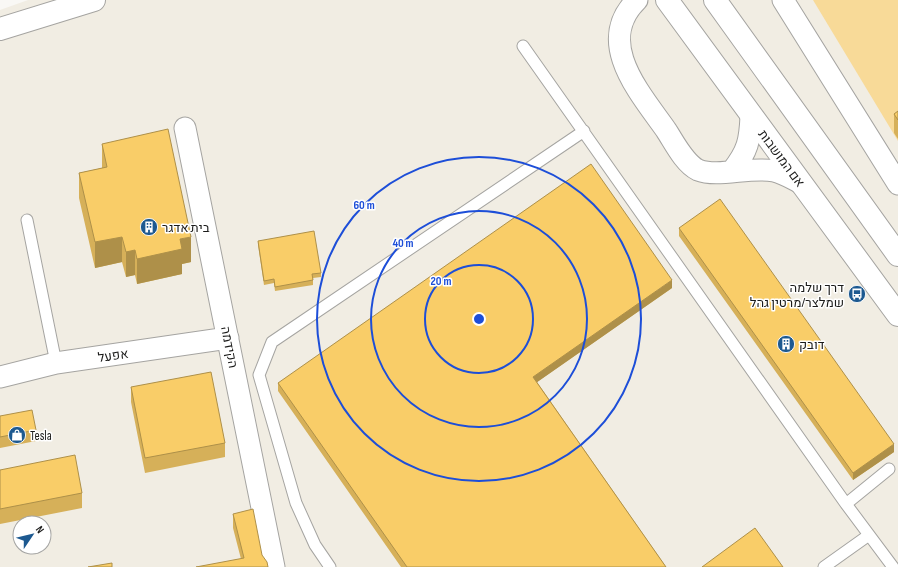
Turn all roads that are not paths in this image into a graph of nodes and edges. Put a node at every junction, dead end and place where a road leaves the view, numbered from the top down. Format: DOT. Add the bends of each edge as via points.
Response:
graph roads {
  1 [pos="94,0"];
  2 [pos="637,0"];
  3 [pos="667,0"];
  4 [pos="715,0"];
  5 [pos="783,0"];
  6 [pos="0,29"];
  7 [pos="523,46"];
  8 [pos="747,110"];
  9 [pos="186,128"];
  10 [pos="584,131"];
  11 [pos="732,171"];
  12 [pos="801,183"];
  13 [pos="898,184"];
  14 [pos="27,220"];
  15 [pos="898,255"];
  16 [pos="898,315"];
  17 [pos="228,338"];
  18 [pos="56,364"];
  19 [pos="0,377"];
  20 [pos="889,469"];
  21 [pos="846,504"];
  22 [pos="869,535"];
  23 [pos="274,567"];
  24 [pos="330,567"];
  25 [pos="824,567"];
  26 [pos="893,567"];
  1 -- 6 [label="main road"];
  2 -- 11 [label="street" via="628,9 621,23 619,39 623,62 631,80 685,158 698,170 714,173"];
  3 -- 8 [label="main road, אם המושבות"];
  4 -- 15 [label="main road"];
  5 -- 13 [label="street"];
  7 -- 10 [label="lane"];
  8 -- 11 [label="street" via="750,140 743,157"];
  8 -- 12 [label="main road, אם המושבות"];
  9 -- 17 [label="street, הקידמה"];
  10 -- 21 [label="lane"];
  10 -- 24 [label="lane" via="272,342 259,375 296,503 315,544"];
  11 -- 12 [label="street" via="774,171"];
  12 -- 16 [label="main road, אם המושבות"];
  14 -- 18 [label="lane"];
  17 -- 18 [label="street, אפעל"];
  17 -- 23 [label="street, הקידמה"];
  18 -- 19 [label="street, אפעל"];
  20 -- 21 [label="lane"];
  21 -- 22 [label="lane"];
  22 -- 25 [label="lane"];
  22 -- 26 [label="lane"];
}
